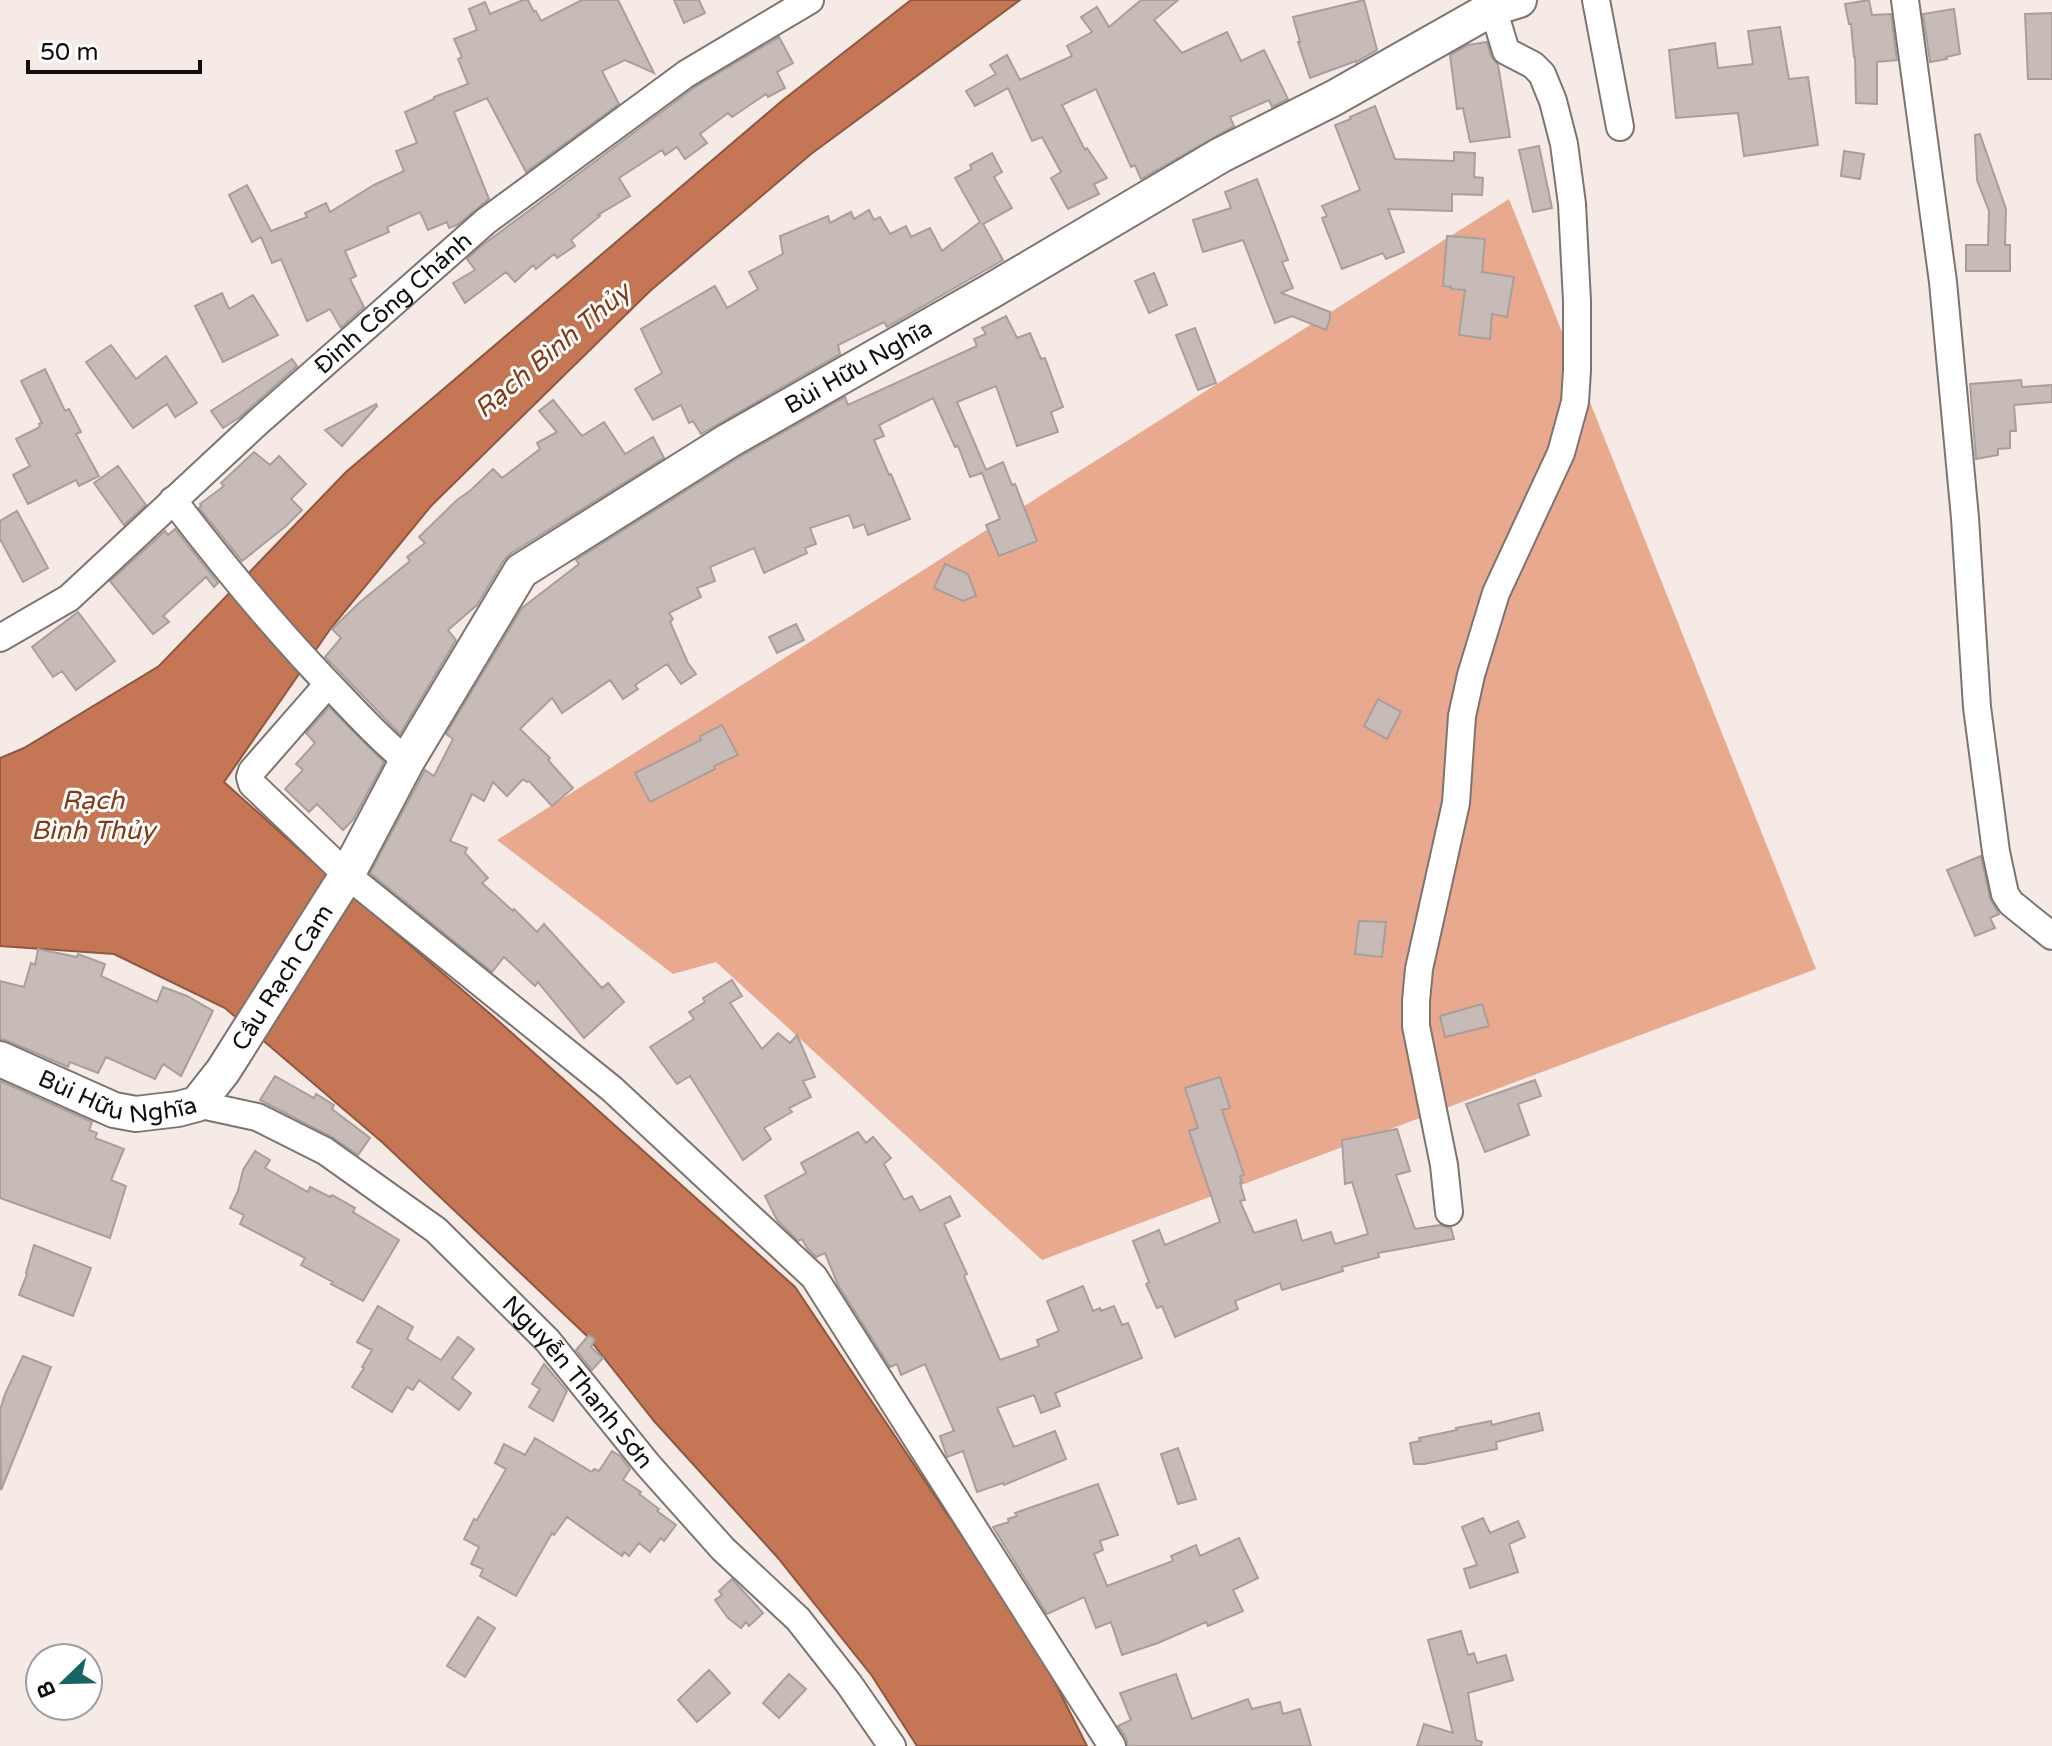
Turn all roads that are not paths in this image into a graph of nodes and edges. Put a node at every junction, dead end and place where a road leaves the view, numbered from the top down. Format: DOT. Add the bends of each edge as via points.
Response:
graph roads {
  1 [pos="810,0"];
  2 [pos="1596,0"];
  3 [pos="1905,0"];
  4 [pos="1506,4"];
  5 [pos="1620,127"];
  6 [pos="173,500"];
  7 [pos="0,638"];
  8 [pos="321,676"];
  9 [pos="407,761"];
  10 [pos="344,880"];
  11 [pos="2052,936"];
  12 [pos="0,1059"];
  13 [pos="223,1071"];
  14 [pos="197,1104"];
  15 [pos="1449,1212"];
  16 [pos="892,1746"];
  17 [pos="1112,1746"];
  1 -- 6 [label="street, Đinh Công Chánh" via="686,74 486,221"];
  2 -- 5 [label="street"];
  3 -- 11 [label="street" via="1943,282 1977,707 1994,840 2005,894 2020,913"];
  4 -- 9 [label="main road, Bùi Hữu Nghĩa" via="1221,155 728,441 521,571"];
  4 -- 15 [label="street" via="1506,51 1542,74 1564,144 1572,204 1577,370 1575,402 1561,453 1496,593 1471,675 1462,716 1456,803 1419,969 1416,1026"];
  6 -- 7 [label="street, Đinh Công Chánh" via="69,598"];
  6 -- 8 [label="street"];
  8 -- 9 [label="street"];
  8 -- 10 [label="street" via="250,777"];
  9 -- 10 [label="main road, Bùi Hữu Nghĩa"];
  10 -- 13 [label="main road, Cầu Rạch Cam"];
  10 -- 17 [label="street" via="612,1089 814,1277"];
  12 -- 14 [label="main road, Bùi Hữu Nghĩa" via="114,1110 136,1114"];
  13 -- 14 [label="main road, Bùi Hữu Nghĩa"];
  14 -- 16 [label="street, Nguyễn Thanh Sơn" via="257,1117 325,1151 436,1230 547,1340 723,1549 798,1619"];
}
